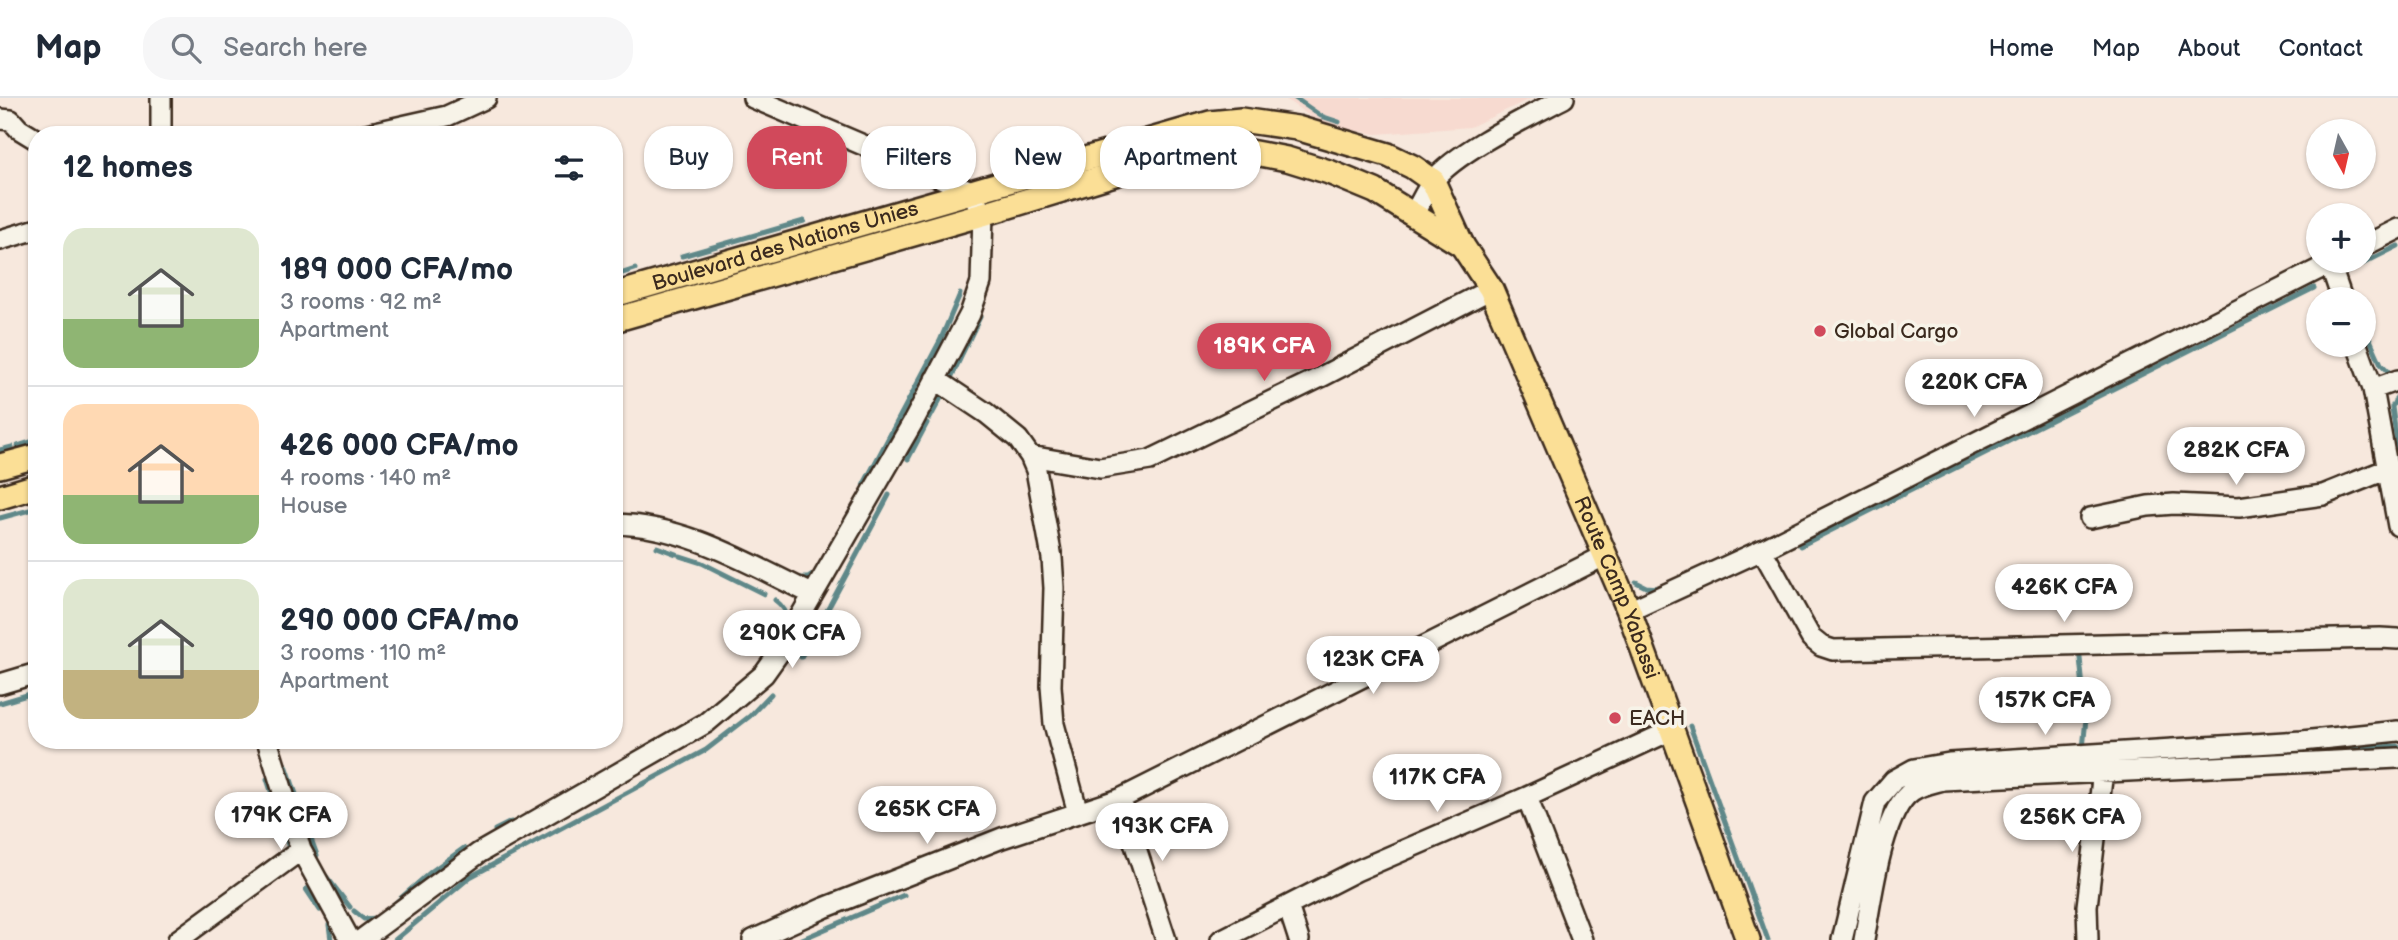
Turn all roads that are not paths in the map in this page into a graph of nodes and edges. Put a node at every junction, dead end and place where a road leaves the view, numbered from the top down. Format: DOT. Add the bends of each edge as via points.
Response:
graph roads {
  1 [pos="161,98"];
  2 [pos="486,98"];
  3 [pos="753,98"];
  4 [pos="1564,98"];
  5 [pos="1241,109"];
  6 [pos="0,119"];
  7 [pos="161,126"];
  8 [pos="402,126"];
  9 [pos="28,134"];
  10 [pos="1261,154"];
  11 [pos="1100,178"];
  12 [pos="1433,181"];
  13 [pos="971,191"];
  14 [pos="983,214"];
  15 [pos="1413,215"];
  16 [pos="2398,229"];
  17 [pos="28,232"];
  18 [pos="0,240"];
  19 [pos="806,240"];
  20 [pos="2376,240"];
  21 [pos="1462,245"];
  22 [pos="813,262"];
  23 [pos="2311,273"];
  24 [pos="1491,289"];
  25 [pos="623,292"];
  26 [pos="623,317"];
  27 [pos="2361,357"];
  28 [pos="935,379"];
  29 [pos="2398,380"];
  30 [pos="2372,389"];
  31 [pos="1030,456"];
  32 [pos="28,459"];
  33 [pos="0,467"];
  34 [pos="2388,469"];
  35 [pos="28,489"];
  36 [pos="0,497"];
  37 [pos="2090,518"];
  38 [pos="623,524"];
  39 [pos="2398,526"];
  40 [pos="1762,550"];
  41 [pos="1606,555"];
  42 [pos="812,594"];
  43 [pos="1629,611"];
  44 [pos="2398,639"];
  45 [pos="28,676"];
  46 [pos="0,684"];
  47 [pos="1672,730"];
  48 [pos="2398,731"];
  49 [pos="270,749"];
  50 [pos="2398,758"];
  51 [pos="2103,771"];
  52 [pos="1527,797"];
  53 [pos="1120,799"];
  54 [pos="1077,813"];
  55 [pos="301,850"];
  56 [pos="1288,906"];
  57 [pos="178,940"];
  58 [pos="350,940"];
  59 [pos="361,940"];
  60 [pos="753,940"];
  61 [pos="1166,940"];
  62 [pos="1221,940"];
  63 [pos="1299,940"];
  64 [pos="1582,940"];
  65 [pos="1748,940"];
  66 [pos="1842,940"];
  67 [pos="1864,940"];
  68 [pos="2088,940"];
  1 -- 7 [label="street"];
  2 -- 8 [label="street" via="447,116"];
  3 -- 13 [label="street"];
  4 -- 12 [label="street" via="1476,147"];
  5 -- 12 [label="main road, Boulevard des Nations Unies" via="1388,155"];
  5 -- 13 [label="main road, Boulevard des Nations Unies" via="1210,123"];
  6 -- 9 [label="street" via="11,120"];
  10 -- 15 [label="main road, Boulevard des Nations Unies" via="1329,172 1376,191"];
  11 -- 14 [label="main road, Boulevard des Nations Unies"];
  12 -- 15 [label="street"];
  12 -- 21 [label="main road, Route Camp Yabassi"];
  13 -- 14 [label="street"];
  13 -- 19 [label="main road, Boulevard des Nations Unies"];
  14 -- 22 [label="main road, Boulevard des Nations Unies"];
  14 -- 28 [label="street" via="981,282 970,314"];
  15 -- 21 [label="main road, Boulevard des Nations Unies"];
  16 -- 20 [label="street"];
  17 -- 18 [label="street"];
  19 -- 22 [label="main road"];
  19 -- 25 [label="main road, Boulevard des Nations Unies"];
  21 -- 24 [label="main road, Route Camp Yabassi"];
  22 -- 26 [label="main road, Boulevard des Nations Unies"];
  23 -- 40 [label="street"];
  24 -- 31 [label="street" via="1150,460 1100,468"];
  24 -- 41 [label="main road, Route Camp Yabassi"];
  27 -- 30 [label="street"];
  28 -- 31 [label="street" via="1018,439"];
  28 -- 42 [label="street"];
  29 -- 30 [label="street"];
  30 -- 34 [label="street"];
  31 -- 54 [label="street" via="1052,558 1054,724"];
  32 -- 33 [label="main road"];
  34 -- 37 [label="street" via="2323,495 2239,507 2148,506"];
  34 -- 39 [label="street"];
  35 -- 36 [label="main road"];
  38 -- 42 [label="street" via="667,529 694,538"];
  40 -- 43 [label="street"];
  40 -- 44 [label="street" via="1811,638 1833,650"];
  41 -- 43 [label="main road, Route Camp Yabassi"];
  41 -- 53 [label="street"];
  42 -- 59 [label="street" via="764,674 706,723 479,853"];
  43 -- 47 [label="main road, Route Camp Yabassi"];
  45 -- 46 [label="street"];
  47 -- 52 [label="street"];
  47 -- 65 [label="main road, Route Camp Yabassi"];
  48 -- 66 [label="street" via="1914,769 1894,780 1875,802"];
  49 -- 55 [label="street"];
  50 -- 51 [label="street"];
  51 -- 67 [label="street" via="1942,780 1910,792 1889,826"];
  51 -- 68 [label="street" via="2087,906"];
  52 -- 56 [label="street" via="1356,871"];
  52 -- 64 [label="street"];
  53 -- 54 [label="street"];
  53 -- 61 [label="street"];
  54 -- 60 [label="street" via="1002,838"];
  55 -- 57 [label="street"];
  55 -- 58 [label="street"];
  56 -- 62 [label="street"];
  56 -- 63 [label="street"];
}
